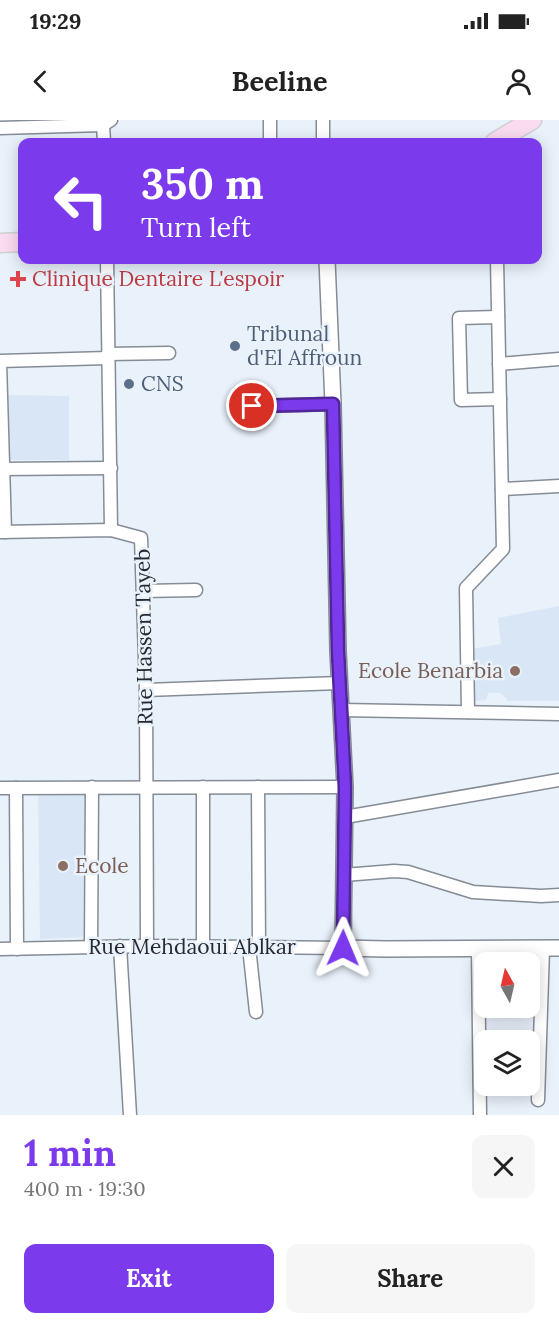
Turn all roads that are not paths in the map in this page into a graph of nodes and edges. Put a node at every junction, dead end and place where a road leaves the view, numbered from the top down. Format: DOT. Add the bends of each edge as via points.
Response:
graph roads {
  1 [pos="270,120"];
  2 [pos="322,120"];
  3 [pos="532,120"];
  4 [pos="107,123"];
  5 [pos="0,128"];
  6 [pos="105,138"];
  7 [pos="270,138"];
  8 [pos="323,138"];
  9 [pos="502,138"];
  10 [pos="18,242"];
  11 [pos="0,243"];
  12 [pos="107,264"];
  13 [pos="327,264"];
  14 [pos="496,264"];
  15 [pos="498,317"];
  16 [pos="169,353"];
  17 [pos="108,356"];
  18 [pos="559,359"];
  19 [pos="0,361"];
  20 [pos="499,363"];
  21 [pos="500,399"];
  22 [pos="333,404"];
  23 [pos="252,406"];
  24 [pos="111,468"];
  25 [pos="1,469"];
  26 [pos="559,486"];
  27 [pos="501,489"];
  28 [pos="111,530"];
  29 [pos="3,532"];
  30 [pos="196,590"];
  31 [pos="143,591"];
  32 [pos="340,683"];
  33 [pos="146,690"];
  34 [pos="341,710"];
  35 [pos="468,712"];
  36 [pos="559,714"];
  37 [pos="559,780"];
  38 [pos="203,786"];
  39 [pos="147,787"];
  40 [pos="258,787"];
  41 [pos="345,787"];
  42 [pos="0,788"];
  43 [pos="16,788"];
  44 [pos="92,788"];
  45 [pos="345,817"];
  46 [pos="344,875"];
  47 [pos="559,895"];
  48 [pos="92,946"];
  49 [pos="120,946"];
  50 [pos="147,946"];
  51 [pos="204,946"];
  52 [pos="254,947"];
  53 [pos="343,948"];
  54 [pos="559,948"];
  55 [pos="0,949"];
  56 [pos="17,949"];
  57 [pos="478,949"];
  58 [pos="543,949"];
  59 [pos="256,1012"];
  60 [pos="538,1100"];
  61 [pos="130,1115"];
  62 [pos="480,1115"];
  1 -- 7 [label="street"];
  2 -- 8 [label="street"];
  3 -- 9 [label="main road"];
  4 -- 5 [label="street"];
  4 -- 6 [label="street"];
  10 -- 11 [label="main road"];
  12 -- 17 [label="street, Rue Hassen Tayeb"];
  13 -- 22 [label="street"];
  14 -- 15 [label="street"];
  15 -- 20 [label="street"];
  15 -- 21 [label="street" via="459,318 461,400"];
  16 -- 17 [label="street"];
  17 -- 19 [label="street"];
  17 -- 24 [label="street, Rue Hassen Tayeb"];
  18 -- 20 [label="street"];
  19 -- 25 [label="street"];
  20 -- 21 [label="street"];
  21 -- 27 [label="street"];
  22 -- 23 [label="street"];
  22 -- 32 [label="street"];
  24 -- 25 [label="street"];
  24 -- 28 [label="street, Rue Hassen Tayeb"];
  25 -- 29 [label="street"];
  26 -- 27 [label="street"];
  27 -- 35 [label="street" via="502,549 466,588"];
  28 -- 29 [label="street"];
  28 -- 31 [label="street, Rue Hassen Tayeb" via="141,538"];
  30 -- 31 [label="street"];
  31 -- 33 [label="street, Rue Hassen Tayeb"];
  32 -- 33 [label="street"];
  32 -- 34 [label="street"];
  33 -- 39 [label="street, Rue Hassen Tayeb"];
  34 -- 35 [label="street"];
  34 -- 41 [label="street"];
  35 -- 36 [label="street"];
  37 -- 45 [label="street"];
  38 -- 39 [label="street"];
  38 -- 40 [label="street"];
  38 -- 51 [label="street"];
  39 -- 44 [label="street"];
  39 -- 50 [label="street, Rue Hassen Tayeb"];
  40 -- 41 [label="street"];
  40 -- 52 [label="street"];
  41 -- 45 [label="street"];
  42 -- 43 [label="street"];
  43 -- 44 [label="street"];
  43 -- 56 [label="street"];
  44 -- 48 [label="street"];
  45 -- 46 [label="street"];
  46 -- 47 [label="street" via="408,872 474,892"];
  46 -- 53 [label="street"];
  48 -- 49 [label="street, Rue Mehdaoui Ablkar"];
  48 -- 56 [label="street, Rue Mehdaoui Ablkar"];
  49 -- 50 [label="street, Rue Mehdaoui Ablkar"];
  49 -- 61 [label="street"];
  50 -- 51 [label="street, Rue Mehdaoui Ablkar"];
  51 -- 52 [label="street, Rue Mehdaoui Ablkar"];
  52 -- 53 [label="street, Rue Mehdaoui Ablkar"];
  52 -- 59 [label="street"];
  53 -- 57 [label="street"];
  54 -- 58 [label="street"];
  55 -- 56 [label="street, Rue Mehdaoui Ablkar"];
  57 -- 58 [label="street"];
  57 -- 62 [label="street"];
  58 -- 60 [label="street"];
}
